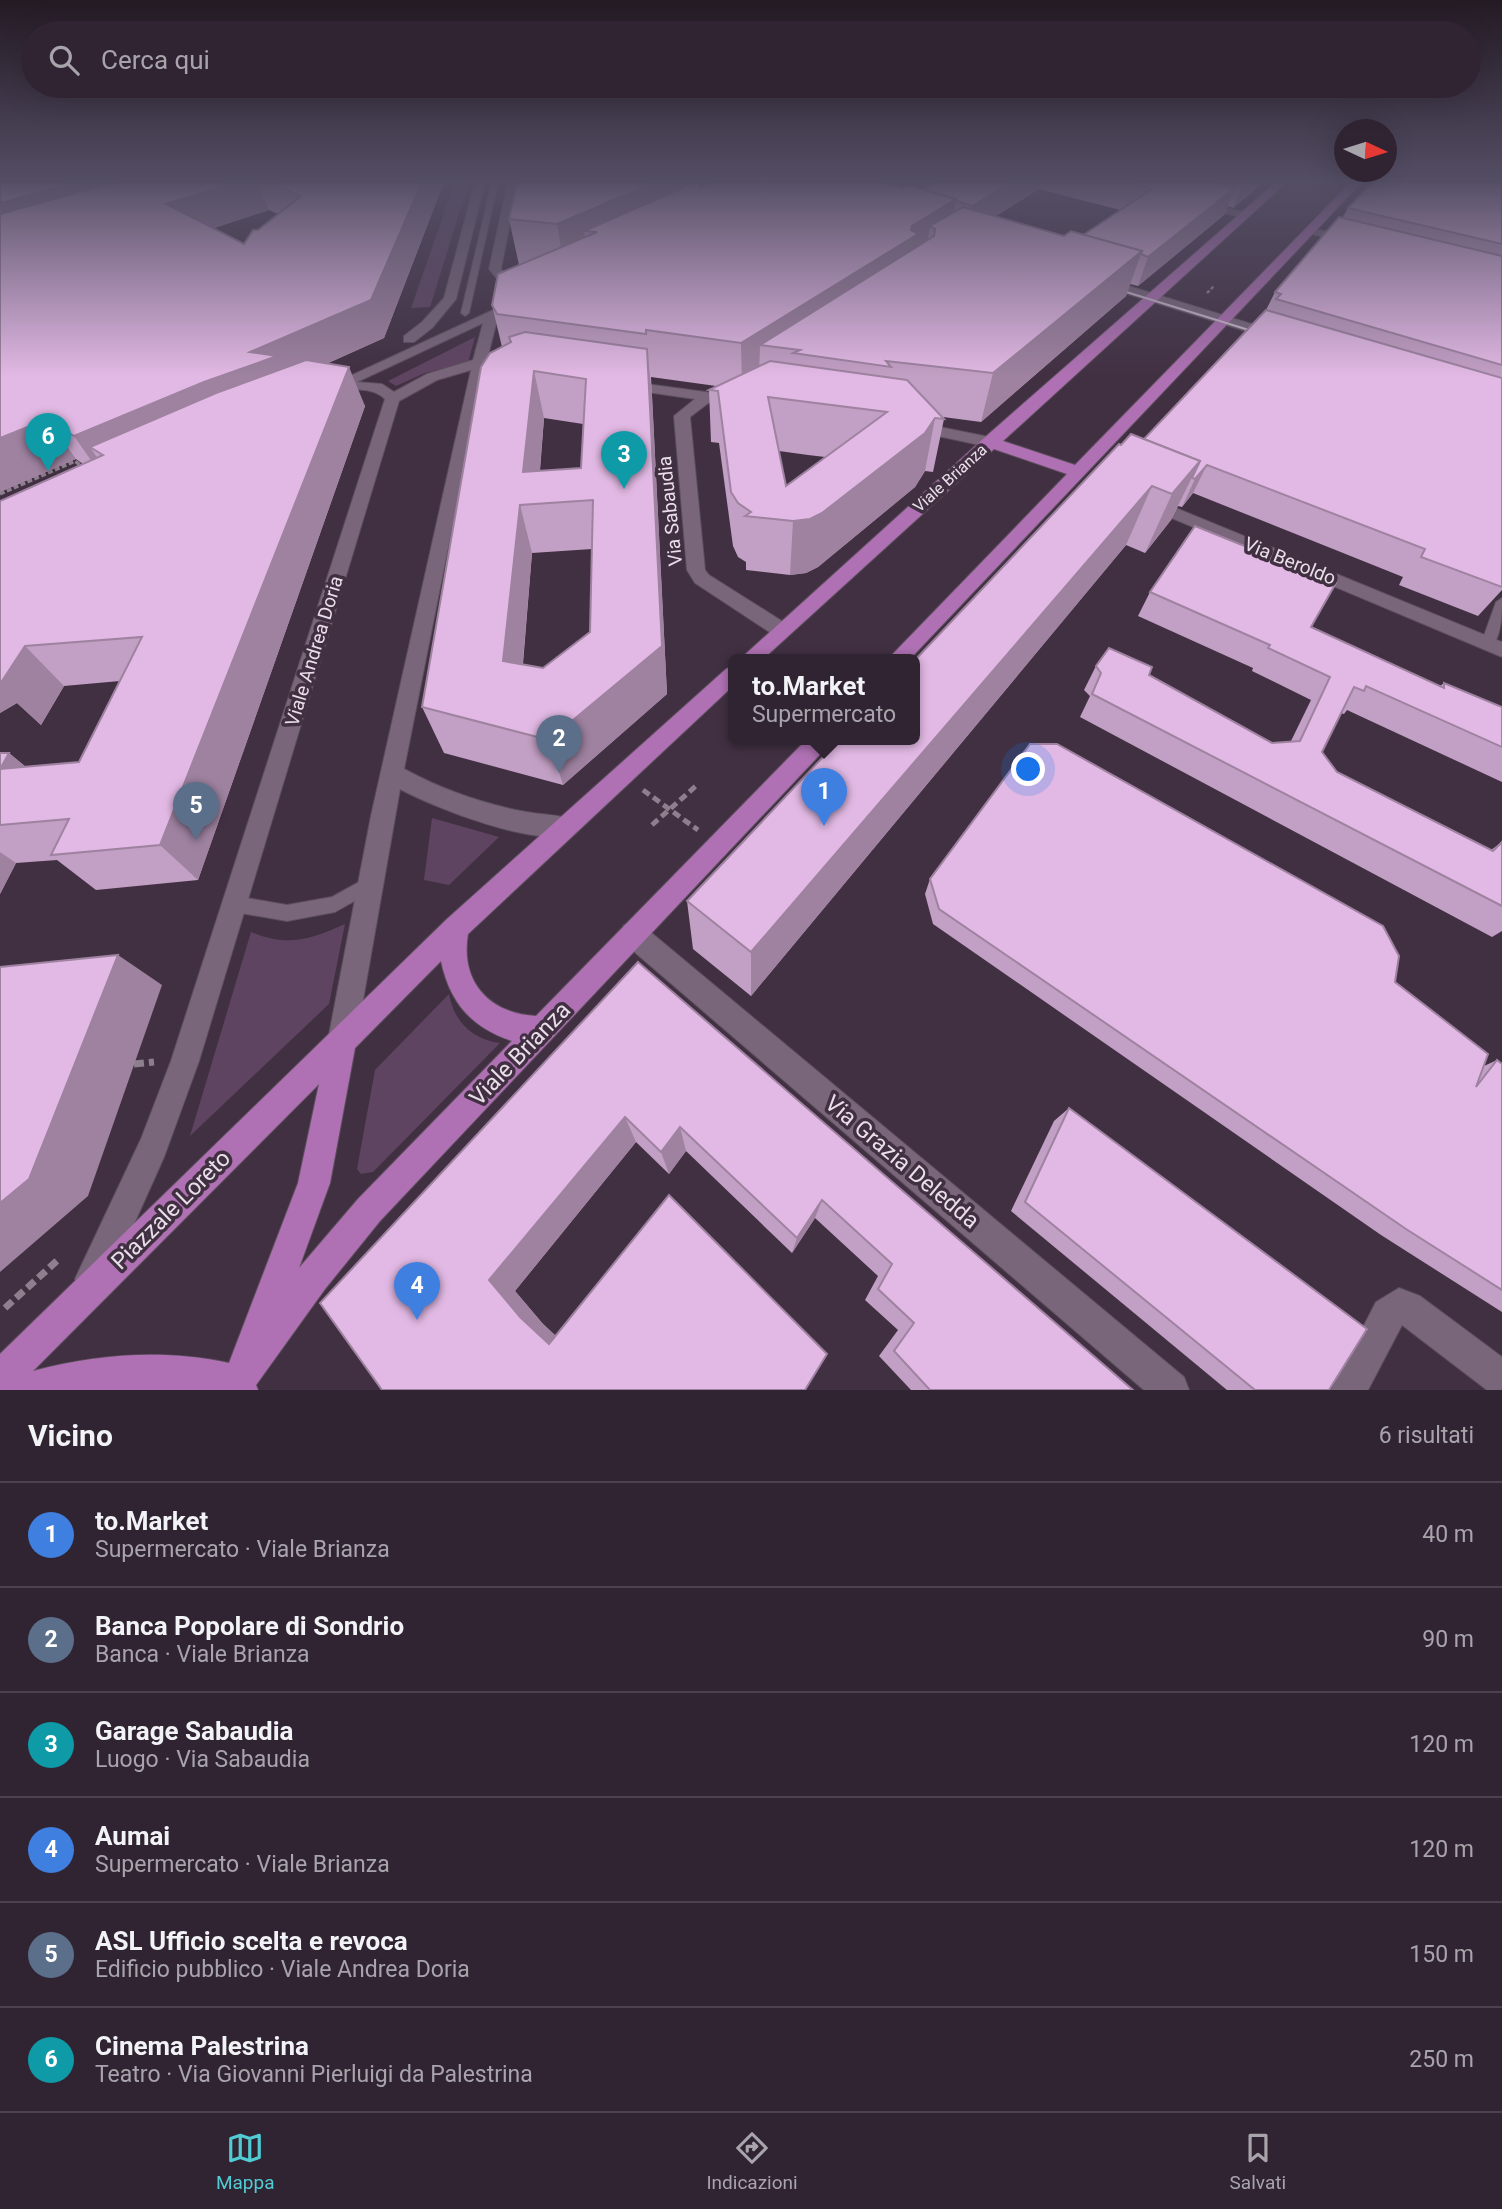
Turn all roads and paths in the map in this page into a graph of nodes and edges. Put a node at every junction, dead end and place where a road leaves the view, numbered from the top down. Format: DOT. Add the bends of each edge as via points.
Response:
graph roads {
  1 [pos="463,247"];
  2 [pos="480,247"];
  3 [pos="500,247"];
  4 [pos="1209,247"];
  5 [pos="1295,247"];
  6 [pos="474,270"];
  7 [pos="1087,282"];
  8 [pos="527,298"];
  9 [pos="1152,298"];
  10 [pos="450,299"];
  11 [pos="465,313"];
  12 [pos="492,315"];
  13 [pos="1224,320"];
  14 [pos="1290,336"];
  15 [pos="442,338"];
  16 [pos="409,339"];
  17 [pos="479,363"];
  18 [pos="315,382"];
  19 [pos="612,383"];
  20 [pos="334,387"];
  21 [pos="411,387"];
  22 [pos="472,392"];
  23 [pos="708,396"];
  24 [pos="309,397"];
  25 [pos="392,399"];
  26 [pos="744,399"];
  27 [pos="901,425"];
  28 [pos="989,442"];
  29 [pos="1078,472"];
  30 [pos="91,473"];
  31 [pos="1098,481"];
  32 [pos="0,494"];
  33 [pos="1129,494"];
  34 [pos="1502,602"];
  35 [pos="782,630"];
  36 [pos="1495,647"];
  37 [pos="756,654"];
  38 [pos="903,654"];
  39 [pos="728,679"];
  40 [pos="815,745"];
  41 [pos="393,775"];
  42 [pos="697,785"];
  43 [pos="639,787"];
  44 [pos="670,810"];
  45 [pos="652,825"];
  46 [pos="566,827"];
  47 [pos="701,831"];
  48 [pos="370,884"];
  49 [pos="235,904"];
  50 [pos="456,928"];
  51 [pos="633,934"];
  52 [pos="542,1031"];
  53 [pos="342,1040"];
  54 [pos="59,1259"];
  55 [pos="83,1297"];
  56 [pos="5,1308"];
  57 [pos="0,1379"];
  58 [pos="1502,1379"];
  59 [pos="236,1387"];
  60 [pos="30,1390"];
  61 [pos="1171,1390"];
  62 [pos="1349,1390"];
  1 -- 10 [label="street"];
  2 -- 6 [label="lane"];
  3 -- 11 [label="street" via="495,270 505,281 535,282"];
  4 -- 9 [label="main road, Viale Brianza"];
  5 -- 13 [label="main road"];
  6 -- 10 [label="lane"];
  6 -- 11 [label="lane"];
  7 -- 9 [label="street" via="1128,300"];
  8 -- 12 [label="street"];
  9 -- 13 [label="street"];
  9 -- 28 [label="main road, Viale Brianza"];
  10 -- 16 [label="street"];
  11 -- 15 [label="street"];
  11 -- 16 [label="street"];
  12 -- 15 [label="street"];
  12 -- 17 [label="street"];
  13 -- 14 [label="street"];
  13 -- 29 [label="main road"];
  15 -- 20 [label="street"];
  16 -- 18 [label="street"];
  17 -- 21 [label="street"];
  17 -- 22 [label="street"];
  17 -- 22 [label="street" via="525,374"];
  19 -- 23 [label="street"];
  20 -- 24 [label="street"];
  20 -- 25 [label="street" via="375,387"];
  21 -- 22 [label="street" via="443,385"];
  21 -- 25 [label="street"];
  22 -- 41 [label="street"];
  23 -- 26 [label="street"];
  23 -- 35 [label="street, Via Sabaudia" via="682,416 696,570 702,579"];
  25 -- 49 [label="street, Viale Andrea Doria"];
  27 -- 28 [label="street"];
  28 -- 29 [label="main road"];
  28 -- 35 [label="main road, Viale Brianza"];
  29 -- 31 [label="street"];
  29 -- 38 [label="main road"];
  30 -- 32 [label="path" via="75,461"];
  33 -- 36 [label="street, Via Beroldo"];
  34 -- 36 [label="lane"];
  35 -- 37 [label="main road, Viale Brianza"];
  39 -- 46 [label="main road"];
  40 -- 51 [label="main road, Viale Brianza"];
  41 -- 46 [label="street" via="421,791 535,826"];
  41 -- 48 [label="street"];
  42 -- 44 [label="path"];
  43 -- 44 [label="path"];
  44 -- 45 [label="path"];
  44 -- 47 [label="path"];
  46 -- 50 [label="main road"];
  48 -- 49 [label="lane" via="335,904 287,912"];
  48 -- 53 [label="street"];
  49 -- 55 [label="street, Viale Andrea Doria" via="153,1146"];
  50 -- 52 [label="main road" via="453,965 471,1004 488,1018 514,1028"];
  50 -- 53 [label="main road"];
  51 -- 52 [label="main road, Viale Brianza"];
  51 -- 61 [label="street, Via Grazia Deledda"];
  52 -- 59 [label="main road, Viale Brianza" via="341,1241"];
  53 -- 55 [label="main road, Piazzale Loreto"];
  53 -- 59 [label="main road" via="314,1183"];
  54 -- 56 [label="path"];
  55 -- 57 [label="main road, Piazzale Loreto"];
  58 -- 62 [label="street" via="1399,1305 1388,1314"];
  59 -- 60 [label="main road" via="188,1373 145,1371 79,1377"];
}
